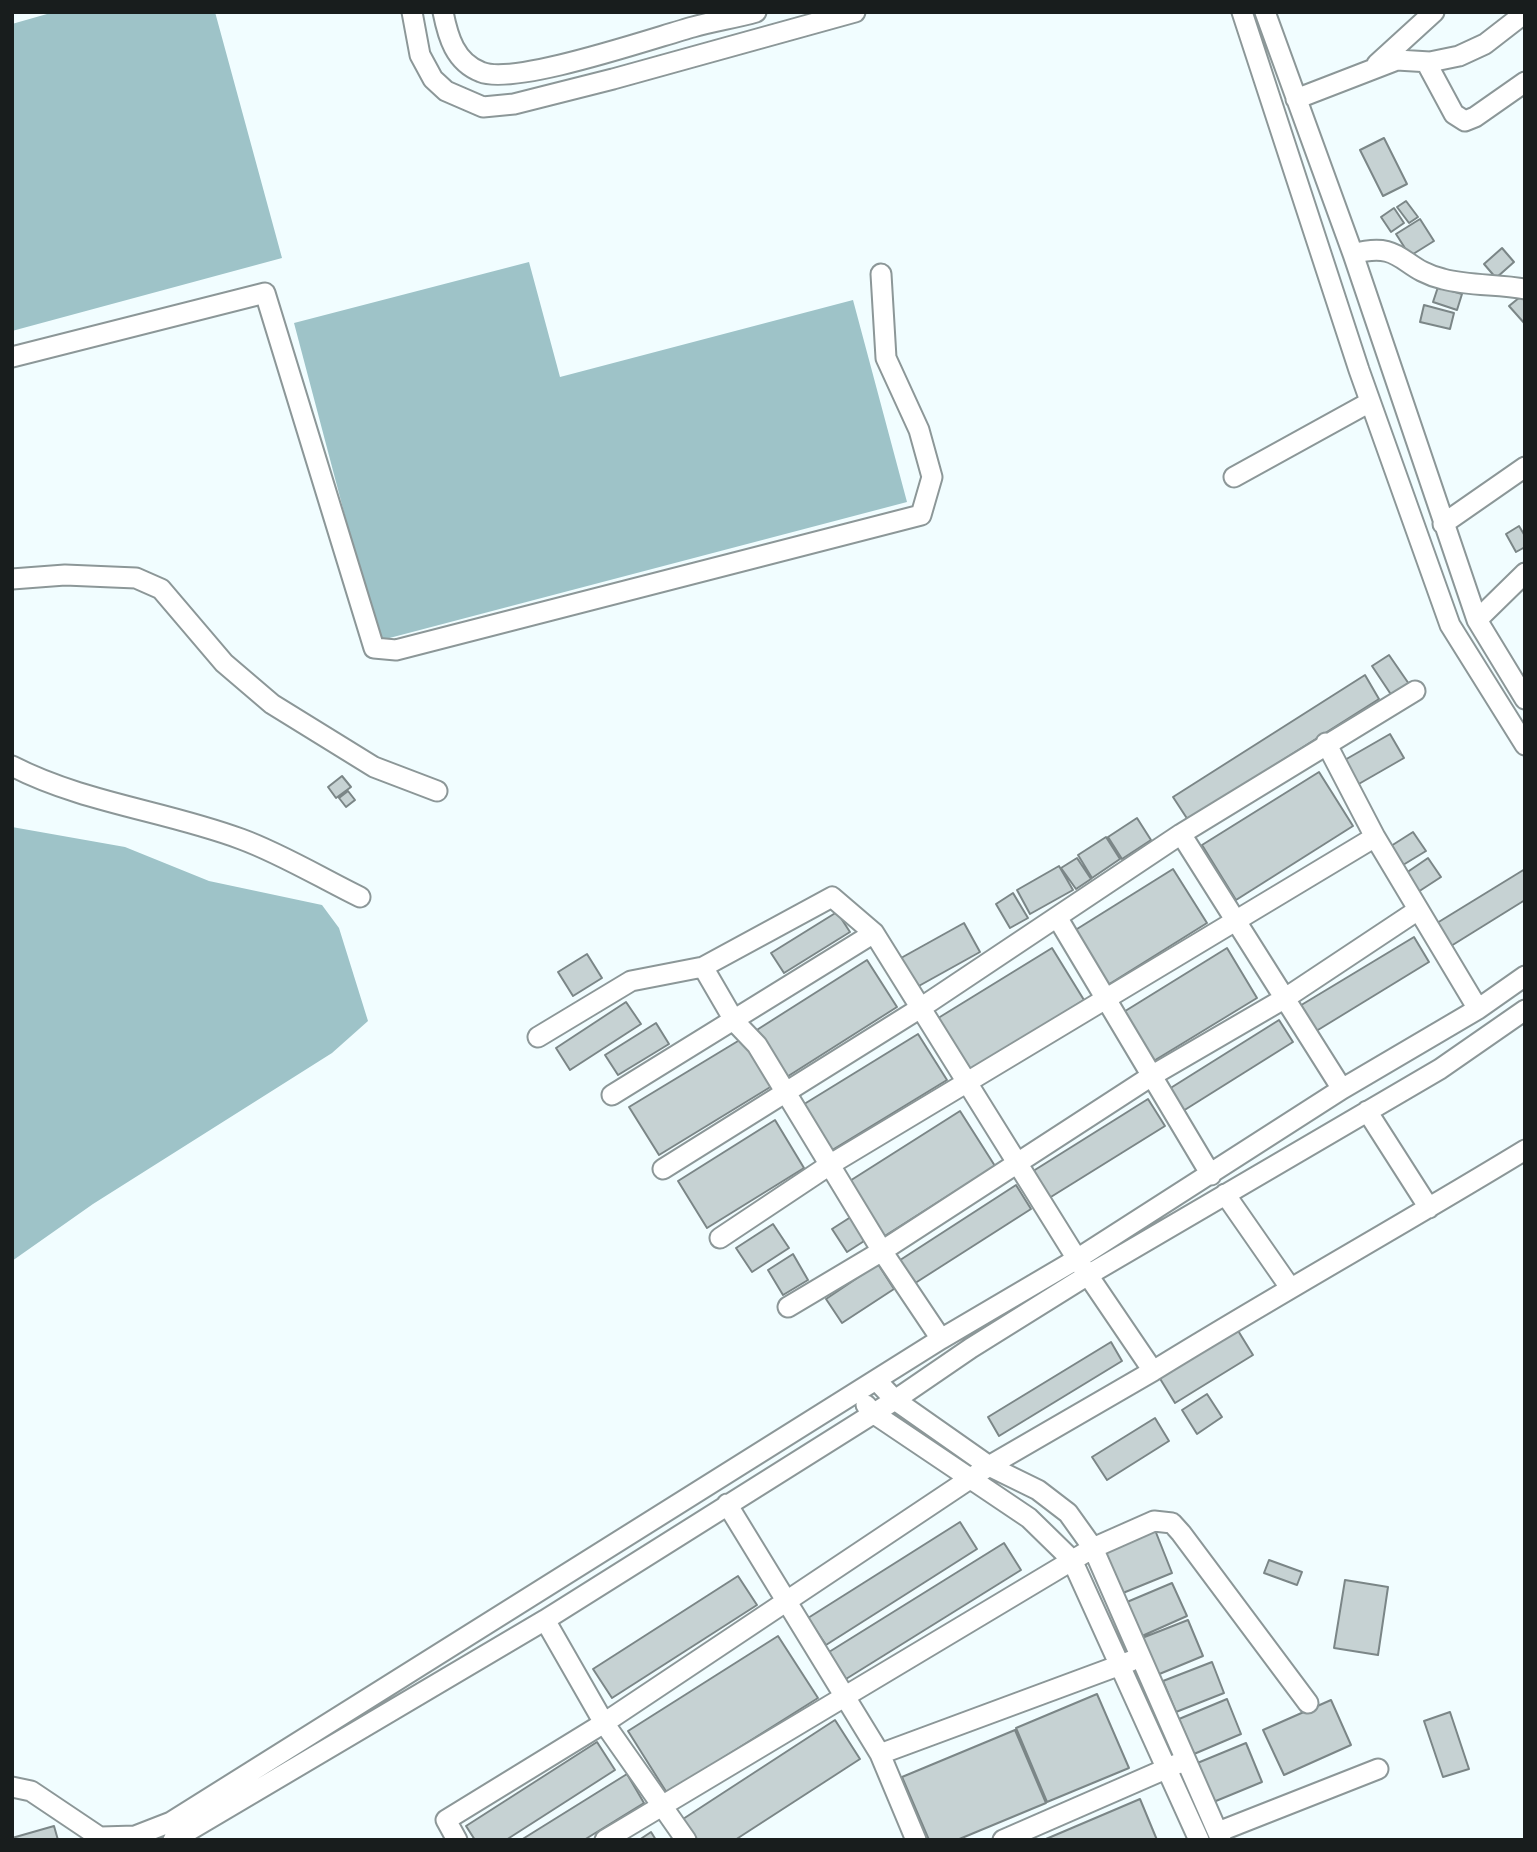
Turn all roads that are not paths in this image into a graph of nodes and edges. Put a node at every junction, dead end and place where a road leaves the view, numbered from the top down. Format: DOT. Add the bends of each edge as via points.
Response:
graph roads {
  1 [pos="412,12"];
  2 [pos="443,12"];
  3 [pos="755,12"];
  4 [pos="855,12"];
  5 [pos="1242,12"];
  6 [pos="1265,12"];
  7 [pos="1434,12"];
  8 [pos="1514,16"];
  9 [pos="693,27"];
  10 [pos="702,54"];
  11 [pos="1426,62"];
  12 [pos="1373,67"];
  13 [pos="481,72"];
  14 [pos="1525,82"];
  15 [pos="1296,99"];
  16 [pos="470,101"];
  17 [pos="1353,254"];
  18 [pos="881,274"];
  19 [pos="1525,289"];
  20 [pos="12,357"];
  21 [pos="1370,402"];
  22 [pos="1525,467"];
  23 [pos="1234,477"];
  24 [pos="1443,524"];
  25 [pos="1525,573"];
  26 [pos="12,579"];
  27 [pos="1477,620"];
  28 [pos="1415,691"];
  29 [pos="1525,699"];
  30 [pos="1524,742"];
  31 [pos="1326,743"];
  32 [pos="12,766"];
  33 [pos="437,791"];
  34 [pos="1181,834"];
  35 [pos="1376,837"];
  36 [pos="360,897"];
  37 [pos="1418,910"];
  38 [pos="1057,917"];
  39 [pos="1234,920"];
  40 [pos="874,933"];
  41 [pos="703,967"];
  42 [pos="1525,976"];
  43 [pos="1287,997"];
  44 [pos="1105,1001"];
  45 [pos="922,1007"];
  46 [pos="1478,1009"];
  47 [pos="1525,1010"];
  48 [pos="734,1022"];
  49 [pos="538,1037"];
  50 [pos="1153,1075"];
  51 [pos="969,1082"];
  52 [pos="1342,1089"];
  53 [pos="786,1091"];
  54 [pos="612,1095"];
  55 [pos="1367,1111"];
  56 [pos="1525,1150"];
  57 [pos="1017,1162"];
  58 [pos="831,1164"];
  59 [pos="663,1168"];
  60 [pos="1210,1175"];
  61 [pos="1225,1194"];
  62 [pos="1429,1208"];
  63 [pos="720,1238"];
  64 [pos="882,1251"];
  65 [pos="1082,1267"];
  66 [pos="1289,1286"];
  67 [pos="788,1307"];
  68 [pos="941,1339"];
  69 [pos="1153,1371"];
  70 [pos="876,1380"];
  71 [pos="856,1393"];
  72 [pos="895,1400"];
  73 [pos="873,1413"];
  74 [pos="989,1466"];
  75 [pos="970,1479"];
  76 [pos="727,1504"];
  77 [pos="1093,1548"];
  78 [pos="1072,1560"];
  79 [pos="788,1603"];
  80 [pos="545,1620"];
  81 [pos="1140,1658"];
  82 [pos="1120,1664"];
  83 [pos="842,1698"];
  84 [pos="1308,1703"];
  85 [pos="604,1723"];
  86 [pos="880,1755"];
  87 [pos="1176,1765"];
  88 [pos="1378,1769"];
  89 [pos="12,1787"];
  90 [pos="663,1804"];
  91 [pos="1219,1836"];
  92 [pos="102,1838"];
  93 [pos="173,1840"];
  94 [pos="457,1840"];
  95 [pos="605,1840"];
  96 [pos="686,1840"];
  97 [pos="916,1840"];
  98 [pos="1003,1840"];
  99 [pos="1199,1840"];
  1 -- 16 [label="street" via="420,55 433,79 446,92"];
  2 -- 13 [label="street" via="449,40 464,62"];
  3 -- 9 [label="street"];
  4 -- 10 [label="street"];
  5 -- 21 [label="street"];
  6 -- 15 [label="street"];
  7 -- 12 [label="street"];
  8 -- 11 [label="street" via="1485,44 1460,56"];
  9 -- 10 [label="street"];
  9 -- 13 [label="street" via="518,73 499,76"];
  10 -- 16 [label="street" via="514,104 482,107"];
  11 -- 12 [label="street" via="1397,60"];
  11 -- 14 [label="street" via="1454,114 1465,121"];
  12 -- 15 [label="street"];
  13 -- 16 [label="street"];
  15 -- 17 [label="street"];
  17 -- 19 [label="street" via="1377,247 1424,274"];
  17 -- 24 [label="street"];
  18 -- 20 [label="street" via="886,358 919,430 932,477 920,515 396,650 374,648 265,293"];
  21 -- 23 [label="street"];
  21 -- 30 [label="street" via="1450,625"];
  22 -- 24 [label="street"];
  24 -- 27 [label="street"];
  25 -- 27 [label="street"];
  26 -- 33 [label="street" via="65,575 136,578 160,589 224,663 272,704 374,767"];
  27 -- 29 [label="street"];
  28 -- 31 [label="street"];
  31 -- 34 [label="street"];
  31 -- 35 [label="street"];
  32 -- 36 [label="street" via="95,798 242,839"];
  34 -- 38 [label="street"];
  34 -- 39 [label="street"];
  35 -- 37 [label="street"];
  35 -- 39 [label="street"];
  37 -- 43 [label="street"];
  37 -- 46 [label="street"];
  38 -- 44 [label="street"];
  38 -- 45 [label="street"];
  39 -- 43 [label="street"];
  39 -- 44 [label="street"];
  40 -- 41 [label="street" via="832,897"];
  40 -- 45 [label="street"];
  40 -- 48 [label="street"];
  41 -- 48 [label="street"];
  41 -- 49 [label="street" via="631,981"];
  42 -- 46 [label="street"];
  43 -- 50 [label="street"];
  43 -- 52 [label="street"];
  44 -- 50 [label="street"];
  44 -- 51 [label="street"];
  45 -- 51 [label="street"];
  45 -- 53 [label="street"];
  46 -- 52 [label="street"];
  47 -- 55 [label="street" via="1440,1069"];
  48 -- 53 [label="street" via="757,1045"];
  48 -- 54 [label="street"];
  50 -- 57 [label="street"];
  50 -- 60 [label="street"];
  51 -- 57 [label="street"];
  51 -- 58 [label="street"];
  52 -- 60 [label="street"];
  53 -- 58 [label="street"];
  53 -- 59 [label="street"];
  55 -- 61 [label="street"];
  55 -- 62 [label="street"];
  56 -- 62 [label="street"];
  57 -- 64 [label="street"];
  57 -- 65 [label="street"];
  58 -- 63 [label="street"];
  58 -- 64 [label="street"];
  60 -- 65 [label="street"];
  61 -- 65 [label="street"];
  61 -- 66 [label="street"];
  62 -- 66 [label="street"];
  64 -- 67 [label="street"];
  64 -- 68 [label="street"];
  65 -- 68 [label="street"];
  65 -- 69 [label="street"];
  65 -- 72 [label="street"];
  66 -- 69 [label="street"];
  68 -- 70 [label="street"];
  69 -- 74 [label="street"];
  70 -- 71 [label="street"];
  70 -- 72 [label="street"];
  71 -- 73 [label="street"];
  71 -- 92 [label="street" via="171,1822 135,1836"];
  72 -- 73 [label="street"];
  72 -- 74 [label="street"];
  73 -- 75 [label="street"];
  73 -- 76 [label="street"];
  74 -- 75 [label="street"];
  74 -- 77 [label="street" via="1038,1490 1068,1513"];
  75 -- 78 [label="street" via="1029,1518"];
  75 -- 79 [label="street"];
  76 -- 79 [label="street"];
  76 -- 80 [label="street"];
  77 -- 78 [label="street"];
  77 -- 81 [label="street"];
  77 -- 84 [label="street" via="1154,1521 1172,1523"];
  78 -- 82 [label="street"];
  78 -- 83 [label="street"];
  79 -- 83 [label="street"];
  79 -- 85 [label="street"];
  80 -- 85 [label="street"];
  80 -- 93 [label="street"];
  81 -- 82 [label="street"];
  81 -- 87 [label="street"];
  82 -- 86 [label="street"];
  82 -- 87 [label="street"];
  83 -- 86 [label="street"];
  83 -- 90 [label="street"];
  85 -- 90 [label="street"];
  85 -- 94 [label="street" via="446,1820"];
  86 -- 97 [label="street"];
  87 -- 91 [label="street"];
  87 -- 98 [label="street"];
  87 -- 99 [label="street"];
  88 -- 91 [label="street"];
  89 -- 92 [label="street" via="31,1791"];
  90 -- 95 [label="street"];
  90 -- 96 [label="street"];
}
